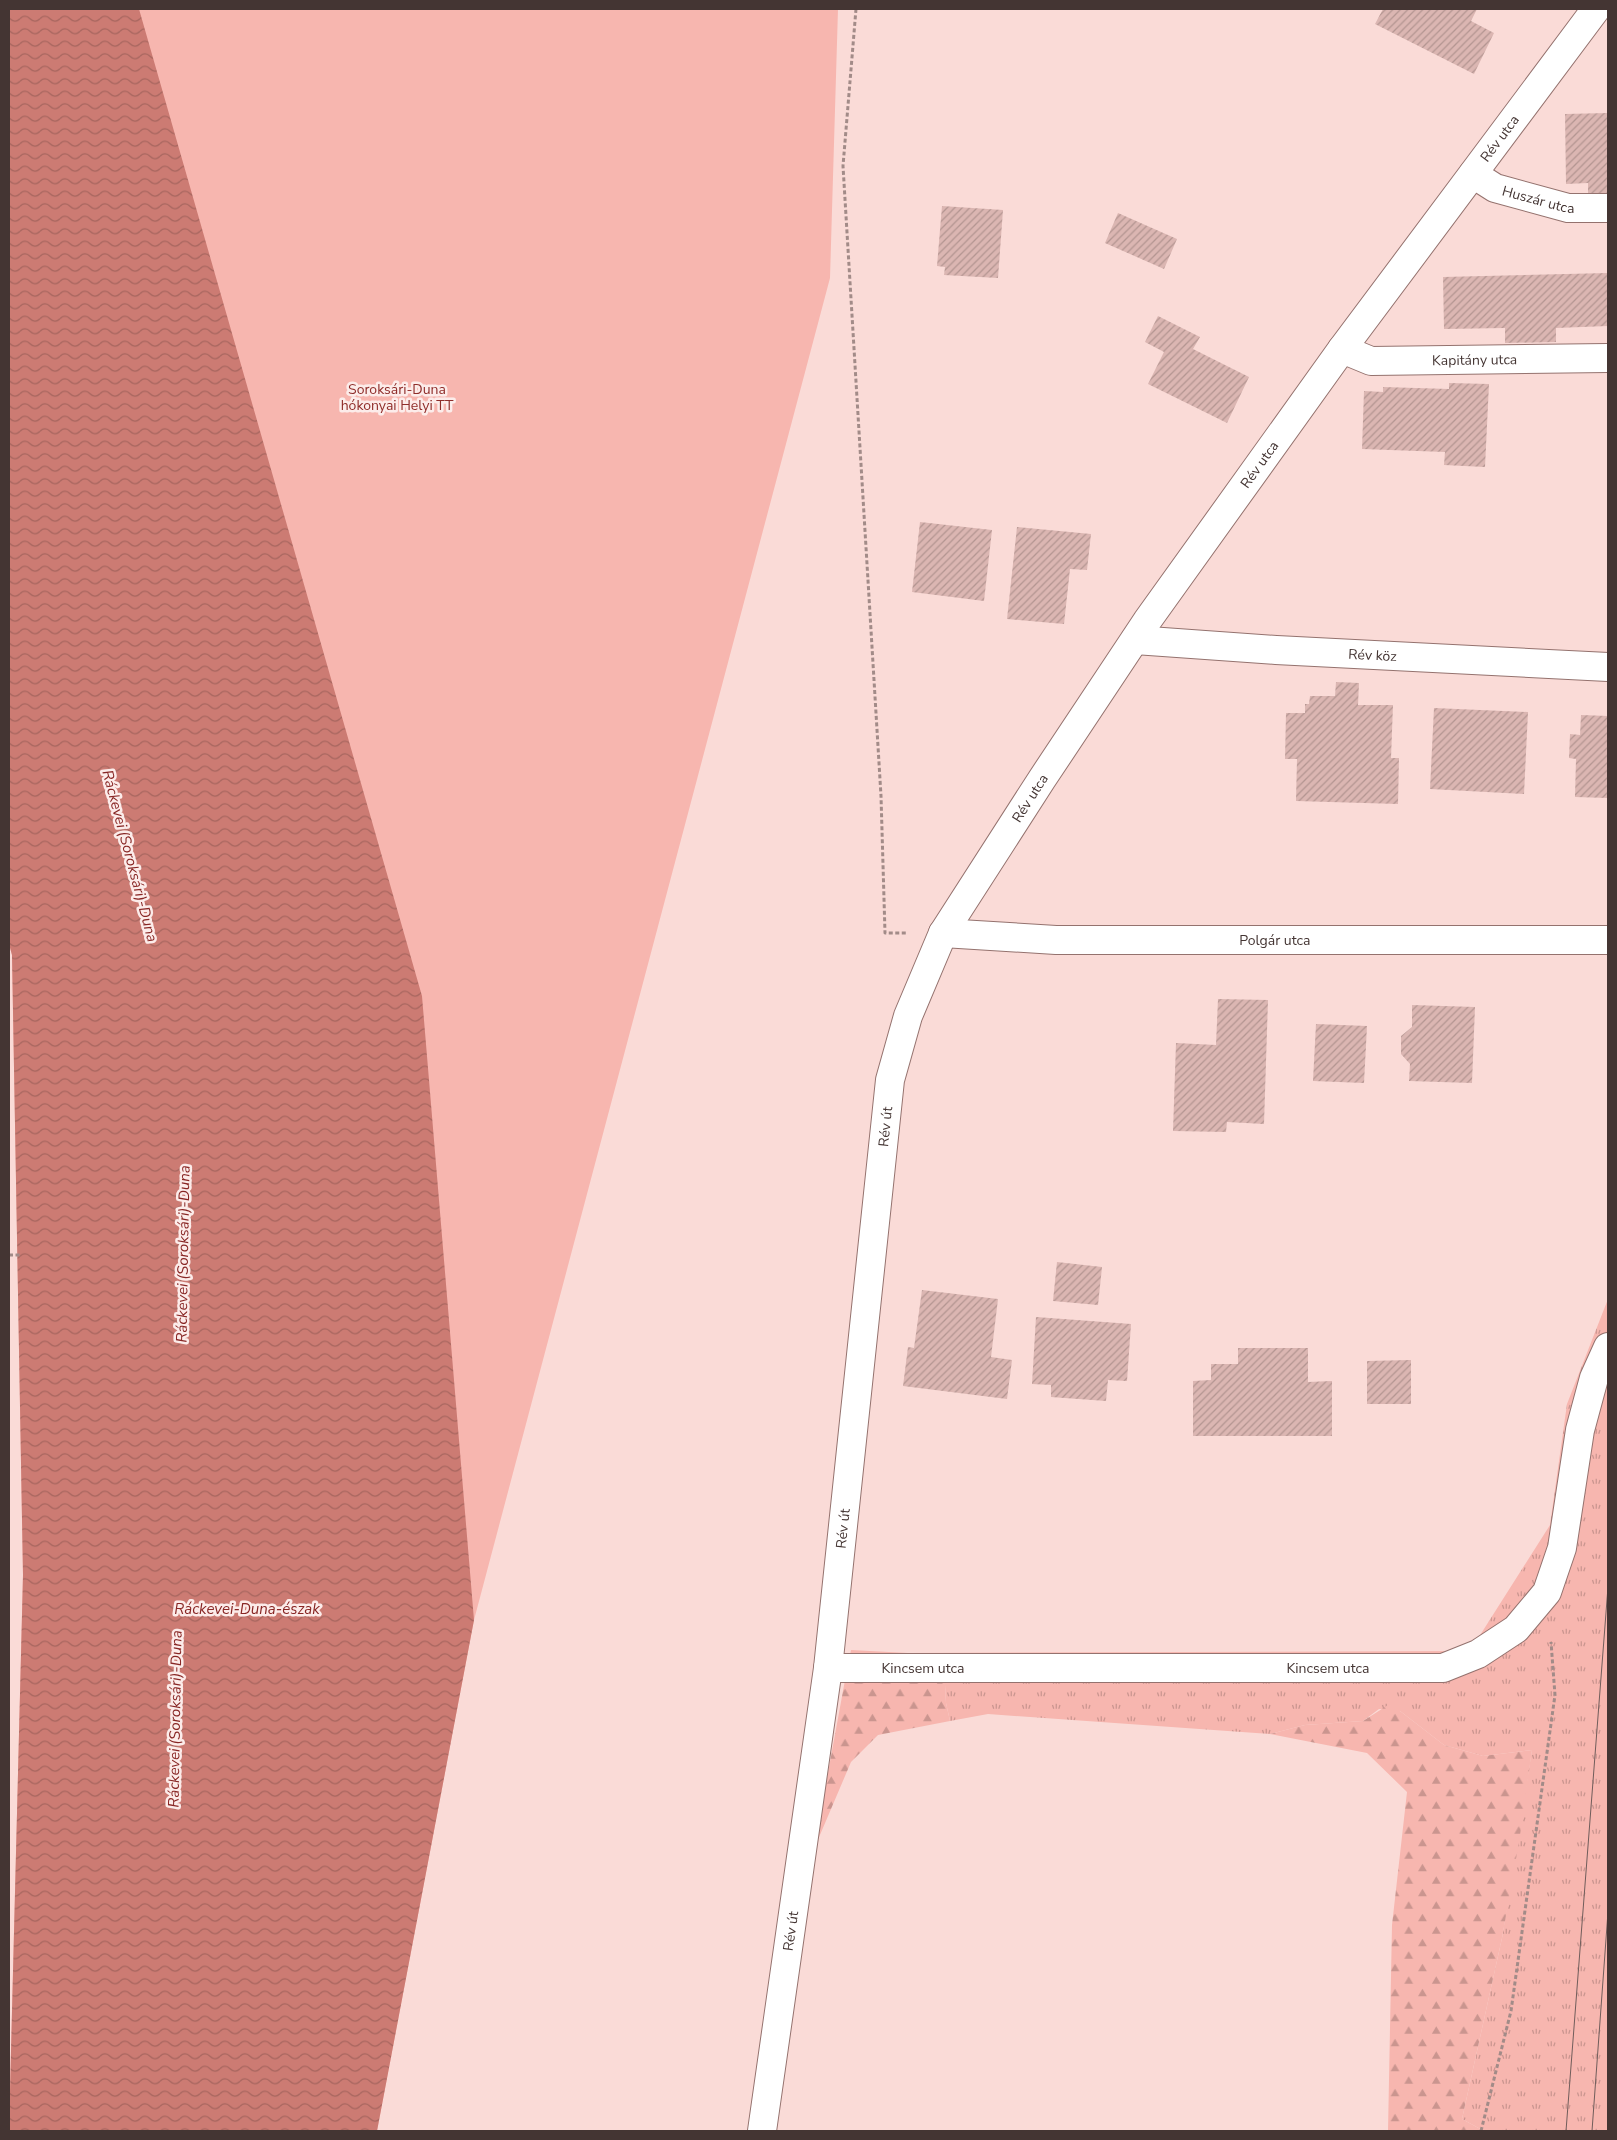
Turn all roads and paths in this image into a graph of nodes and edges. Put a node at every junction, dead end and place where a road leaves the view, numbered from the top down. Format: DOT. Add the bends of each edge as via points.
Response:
graph roads {
  1 [pos="856,9"];
  2 [pos="1596,9"];
  3 [pos="1473,174"];
  4 [pos="1608,208"];
  5 [pos="1342,349"];
  6 [pos="1608,358"];
  7 [pos="1135,640"];
  8 [pos="1608,667"];
  9 [pos="943,933"];
  10 [pos="1608,940"];
  11 [pos="9,1255"];
  12 [pos="22,1255"];
  13 [pos="1608,1347"];
  14 [pos="1547,1592"];
  15 [pos="828,1668"];
  16 [pos="762,2131"];
  17 [pos="1481,2131"];
  1 -- 9 [label="path" via="843,166 881,786 885,933"];
  2 -- 3 [label="street, Rév utca"];
  3 -- 4 [label="street, Huszár utca" via="1495,188 1568,208"];
  3 -- 5 [label="street, Rév utca"];
  5 -- 6 [label="street, Kapitány utca" via="1372,361"];
  5 -- 7 [label="street, Rév utca"];
  7 -- 8 [label="street, Rév köz"];
  7 -- 9 [label="street, Rév utca"];
  9 -- 10 [label="street, Polgár utca" via="1056,940"];
  9 -- 15 [label="street, Rév út" via="908,1016 890,1080"];
  11 -- 12 [label="path"];
  13 -- 14 [label="street, Kincsem utca" via="1594,1378 1580,1430 1562,1548"];
  14 -- 15 [label="street, Kincsem utca" via="1516,1629 1478,1654 1443,1668"];
  14 -- 17 [label="path" via="1555,1695 1511,2011"];
  15 -- 16 [label="street, Rév út"];
}
